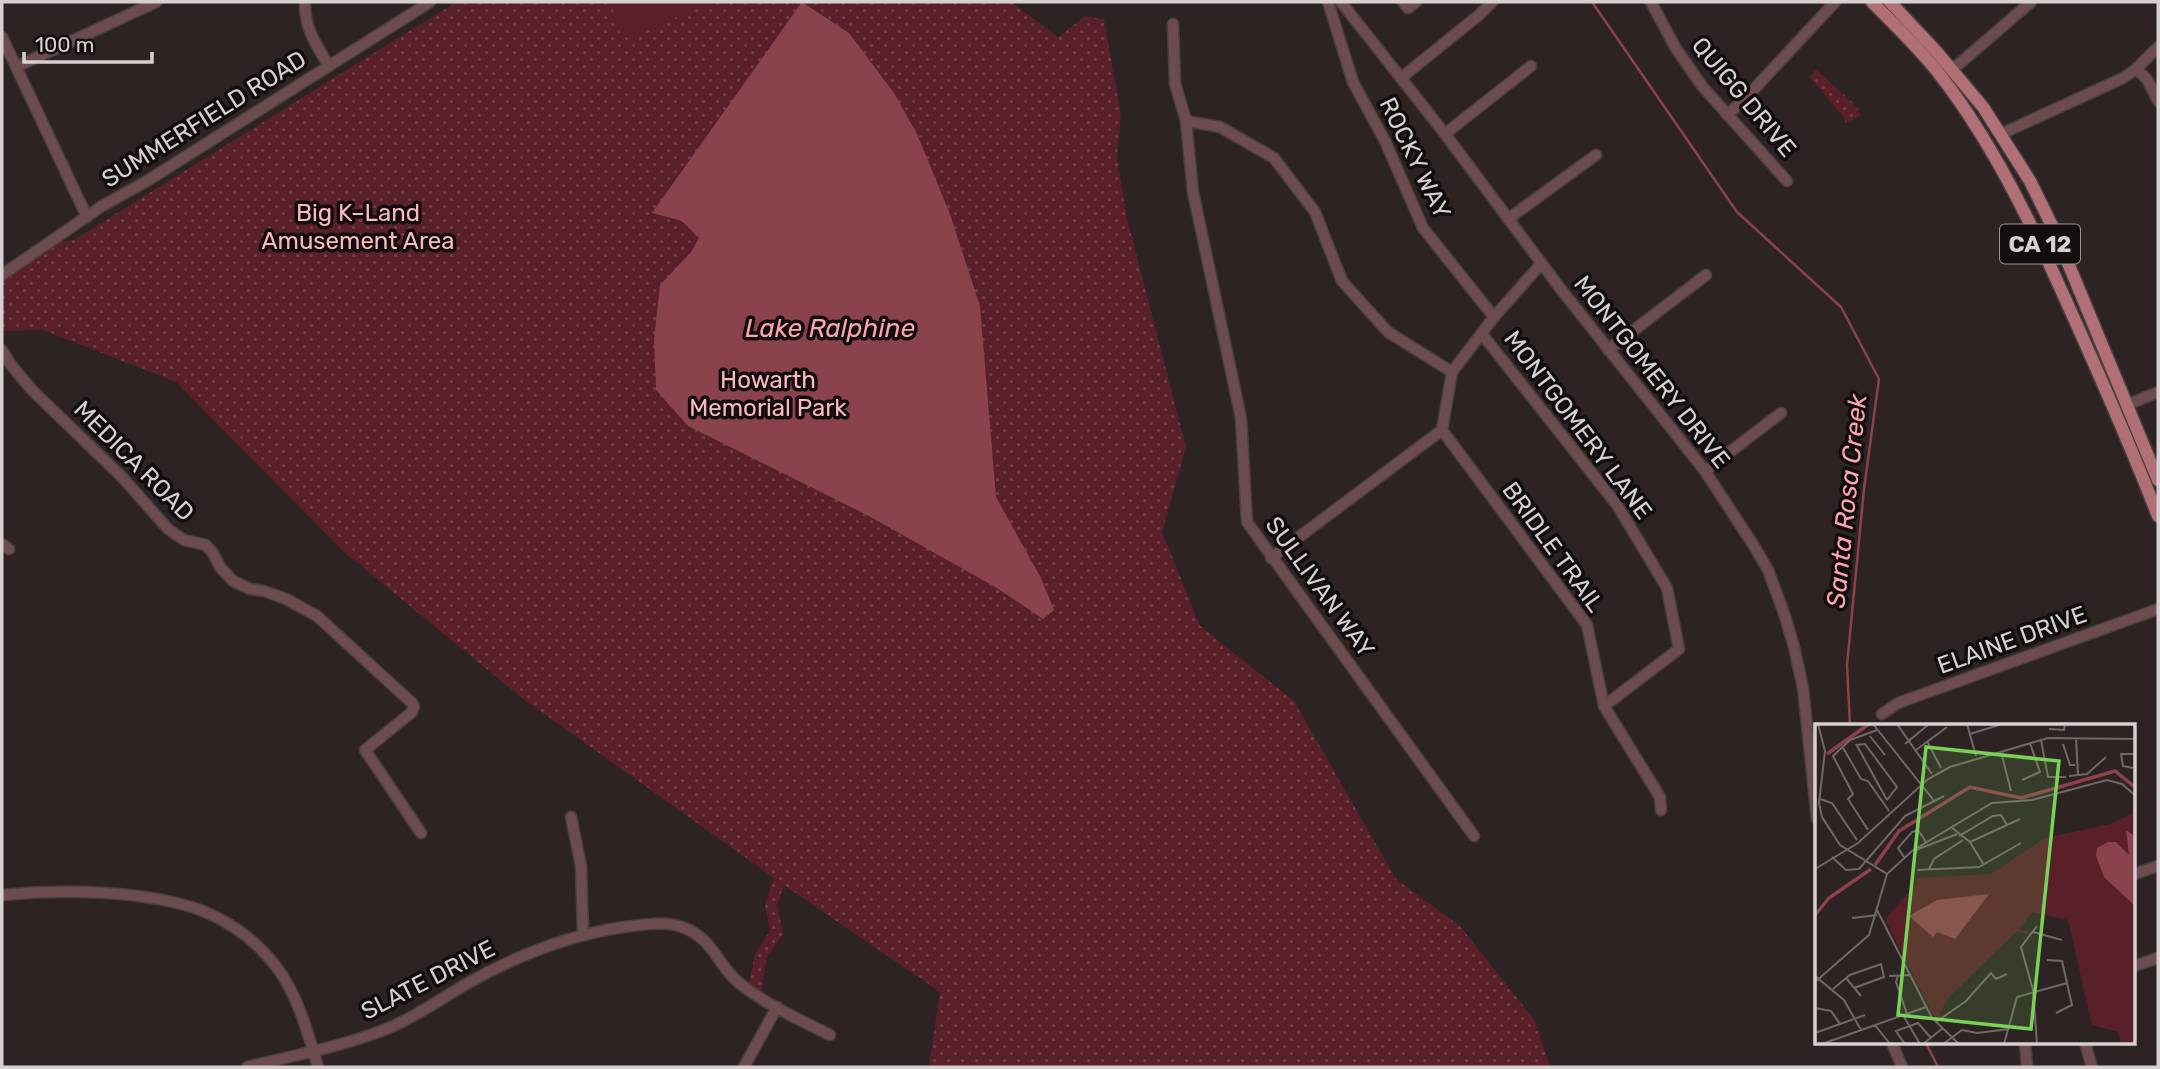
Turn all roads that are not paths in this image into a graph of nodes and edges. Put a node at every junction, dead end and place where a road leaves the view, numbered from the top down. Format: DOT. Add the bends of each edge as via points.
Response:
graph roads {
  1 [pos="156,2"];
  2 [pos="305,2"];
  3 [pos="430,2"];
  4 [pos="1328,2"];
  5 [pos="1340,2"];
  6 [pos="1403,2"];
  7 [pos="1416,2"];
  8 [pos="1492,2"];
  9 [pos="1651,2"];
  10 [pos="1835,2"];
  11 [pos="1872,2"];
  12 [pos="1890,2"];
  13 [pos="2031,2"];
  14 [pos="1173,24"];
  15 [pos="2,40"];
  16 [pos="2158,47"];
  17 [pos="329,66"];
  18 [pos="1531,66"];
  19 [pos="16,67"];
  20 [pos="1951,68"];
  21 [pos="2136,69"];
  22 [pos="1401,78"];
  23 [pos="2158,101"];
  24 [pos="1727,116"];
  25 [pos="1186,121"];
  26 [pos="1444,134"];
  27 [pos="2001,134"];
  28 [pos="1596,155"];
  29 [pos="1787,181"];
  30 [pos="87,217"];
  31 [pos="1508,219"];
  32 [pos="1541,264"];
  33 [pos="2,275"];
  34 [pos="1706,275"];
  35 [pos="1493,317"];
  36 [pos="1482,334"];
  37 [pos="2,350"];
  38 [pos="1608,350"];
  39 [pos="1452,372"];
  40 [pos="2158,392"];
  41 [pos="2120,408"];
  42 [pos="1781,413"];
  43 [pos="1442,430"];
  44 [pos="1705,471"];
  45 [pos="2158,480"];
  46 [pos="2158,516"];
  47 [pos="1271,558"];
  48 [pos="2158,609"];
  49 [pos="1604,706"];
  50 [pos="1882,714"];
  51 [pos="1815,800"];
  52 [pos="1661,810"];
  53 [pos="571,817"];
  54 [pos="421,833"];
  55 [pos="1474,836"];
  56 [pos="2158,866"];
  57 [pos="2136,873"];
  58 [pos="2,895"];
  59 [pos="583,934"];
  60 [pos="2158,958"];
  61 [pos="2136,965"];
  62 [pos="777,1007"];
  63 [pos="830,1035"];
  64 [pos="1892,1044"];
  65 [pos="2025,1044"];
  66 [pos="2085,1044"];
  67 [pos="313,1051"];
  68 [pos="247,1067"];
  69 [pos="318,1067"];
  70 [pos="744,1067"];
  71 [pos="1902,1067"];
  72 [pos="2027,1067"];
  73 [pos="2092,1067"];
  1 -- 19 [label="street"];
  2 -- 17 [label="street" via="308,29"];
  3 -- 17 [label="street, SUMMERFIELD ROAD"];
  4 -- 35 [label="street, ROCKY WAY" via="1353,82 1423,228"];
  5 -- 22 [label="street, MONTGOMERY DRIVE"];
  6 -- 7 [label="street" via="1408,8"];
  8 -- 22 [label="street"];
  9 -- 24 [label="street, QUIGG DRIVE" via="1675,47"];
  10 -- 24 [label="street"];
  11 -- 41 [label="main road, CA 12" via="1939,74 1990,149"];
  12 -- 20 [label="main road, CA 12"];
  13 -- 20 [label="street"];
  14 -- 25 [label="street, SULLIVAN WAY" via="1175,83"];
  15 -- 19 [label="street"];
  16 -- 21 [label="street"];
  17 -- 30 [label="street, SUMMERFIELD ROAD"];
  18 -- 26 [label="street"];
  19 -- 30 [label="street"];
  20 -- 27 [label="main road, CA 12"];
  21 -- 23 [label="street"];
  21 -- 27 [label="street"];
  22 -- 26 [label="street, MONTGOMERY DRIVE"];
  24 -- 29 [label="street, QUIGG DRIVE"];
  25 -- 39 [label="street" via="1220,127 1274,158 1315,212 1342,281 1388,332"];
  25 -- 47 [label="street, SULLIVAN WAY" via="1194,192 1241,418 1247,522"];
  26 -- 31 [label="street, MONTGOMERY DRIVE"];
  27 -- 41 [label="main road, CA 12" via="2056,234"];
  28 -- 31 [label="street"];
  30 -- 33 [label="street, SUMMERFIELD ROAD"];
  31 -- 32 [label="street, MONTGOMERY DRIVE"];
  32 -- 35 [label="street"];
  32 -- 38 [label="street, MONTGOMERY DRIVE"];
  34 -- 38 [label="street"];
  35 -- 36 [label="street"];
  36 -- 39 [label="street"];
  36 -- 49 [label="street, MONTGOMERY LANE" via="1617,505 1667,587 1679,649"];
  37 -- 54 [label="street, MEDICA ROAD" via="32,390 168,529 184,540 206,545 233,581 286,599 317,616 412,703 412,712 365,750"];
  38 -- 44 [label="street, MONTGOMERY DRIVE"];
  39 -- 43 [label="street"];
  40 -- 41 [label="street"];
  41 -- 45 [label="main road, CA 12"];
  41 -- 46 [label="main road, CA 12"];
  42 -- 44 [label="street"];
  43 -- 47 [label="street"];
  43 -- 49 [label="street, BRIDLE TRAIL" via="1587,625"];
  44 -- 51 [label="street, MONTGOMERY DRIVE" via="1761,558 1785,616 1803,688"];
  47 -- 55 [label="street, SULLIVAN WAY"];
  48 -- 50 [label="street, ELAINE DRIVE" via="1898,703"];
  49 -- 52 [label="street, BRIDLE TRAIL" via="1660,797"];
  53 -- 59 [label="street" via="582,866"];
  56 -- 57 [label="street"];
  58 -- 67 [label="street" via="58,892 144,898 186,906 223,921 251,941 279,971 296,1001"];
  59 -- 62 [label="street, SLATE DRIVE" via="643,925 679,926 702,938 739,983"];
  59 -- 67 [label="street, SLATE DRIVE" via="508,963 390,1028"];
  60 -- 61 [label="street"];
  62 -- 63 [label="street, SLATE DRIVE"];
  62 -- 70 [label="street"];
  64 -- 71 [label="street"];
  65 -- 72 [label="street"];
  66 -- 73 [label="street"];
  67 -- 68 [label="street, SLATE DRIVE"];
  67 -- 69 [label="street"];
}
